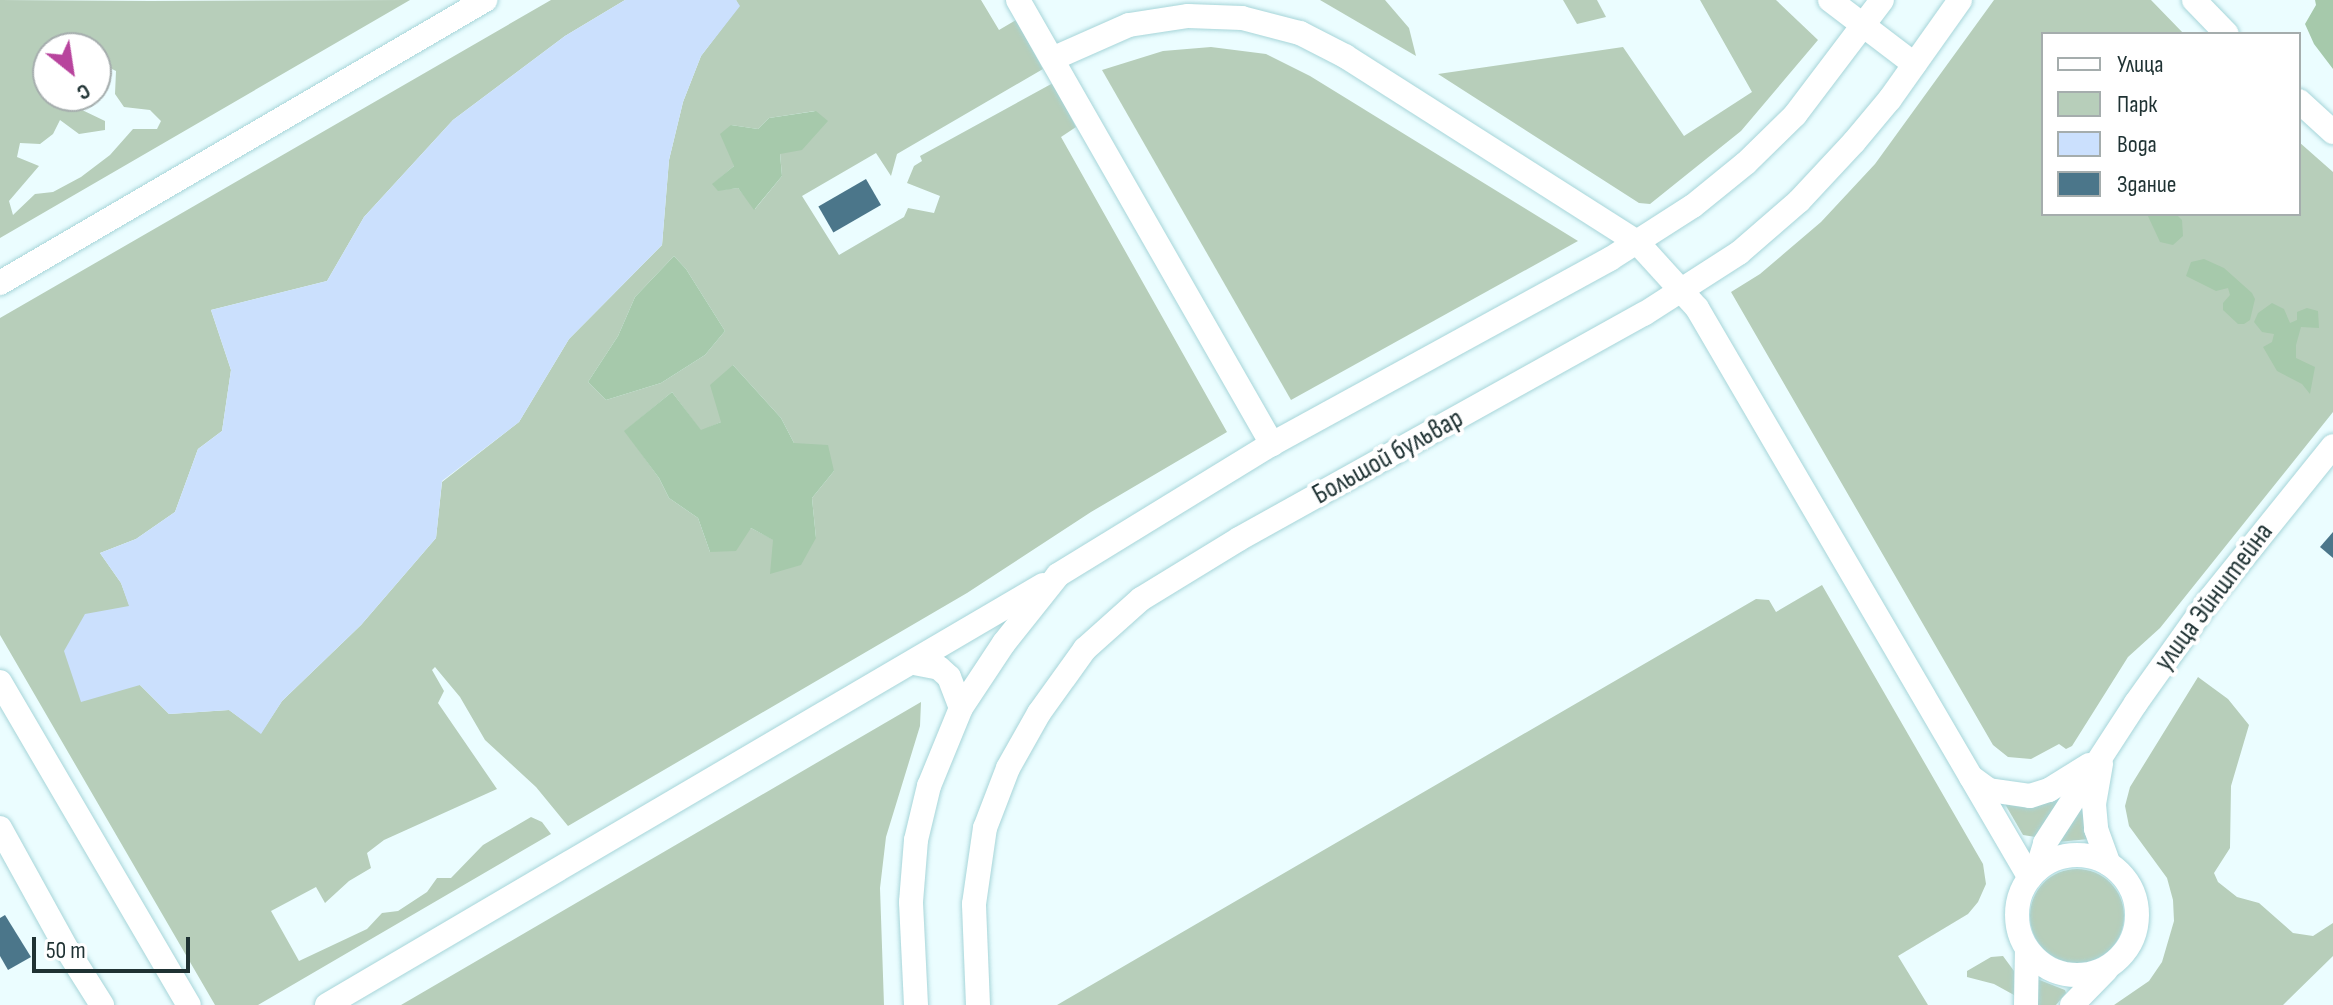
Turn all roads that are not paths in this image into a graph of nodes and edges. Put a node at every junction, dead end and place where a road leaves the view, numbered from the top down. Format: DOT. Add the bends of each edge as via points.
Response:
graph roads {
  1 [pos="485,0"];
  2 [pos="1018,0"];
  3 [pos="1830,0"];
  4 [pos="1882,0"];
  5 [pos="1960,0"];
  6 [pos="2194,0"];
  7 [pos="1862,27"];
  8 [pos="2225,32"];
  9 [pos="1052,59"];
  10 [pos="1914,64"];
  11 [pos="2301,103"];
  12 [pos="2333,132"];
  13 [pos="1637,242"];
  14 [pos="0,283"];
  15 [pos="1683,292"];
  16 [pos="1272,444"];
  17 [pos="2333,446"];
  18 [pos="1058,575"];
  19 [pos="914,663"];
  20 [pos="0,682"];
  21 [pos="961,708"];
  22 [pos="2104,754"];
  23 [pos="1969,775"];
  24 [pos="0,828"];
  25 [pos="2109,864"];
  26 [pos="2034,874"];
  27 [pos="2027,949"];
  28 [pos="2111,965"];
  29 [pos="102,1005"];
  30 [pos="189,1005"];
  31 [pos="327,1005"];
  32 [pos="916,1005"];
  33 [pos="978,1005"];
  34 [pos="2026,1005"];
  35 [pos="2072,1005"];
  1 -- 14 [label="street"];
  2 -- 9 [label="street"];
  3 -- 7 [label="street"];
  4 -- 7 [label="street"];
  5 -- 10 [label="street, Большой бульвар"];
  6 -- 8 [label="street"];
  7 -- 10 [label="street"];
  7 -- 13 [label="street" via="1795,115 1746,163"];
  9 -- 13 [label="street" via="1129,25 1188,16 1242,18 1300,33 1345,56"];
  9 -- 16 [label="street"];
  10 -- 15 [label="street, Большой бульвар" via="1799,201"];
  11 -- 12 [label="street"];
  13 -- 15 [label="street"];
  13 -- 16 [label="street"];
  15 -- 23 [label="street"];
  15 -- 33 [label="street, Большой бульвар" via="1239,539 1141,599 1085,649 1023,741 985,828 974,904"];
  16 -- 18 [label="street"];
  17 -- 22 [label="street, улица Эйнштейна" via="2210,599"];
  18 -- 19 [label="street"];
  18 -- 21 [label="street"];
  19 -- 21 [label="street" via="939,668 949,677"];
  19 -- 31 [label="street"];
  20 -- 30 [label="street"];
  21 -- 32 [label="street" via="929,786 916,840 911,902"];
  22 -- 23 [label="street" via="2049,790 2030,796 1989,790"];
  22 -- 25 [label="street" via="2094,804 2098,839"];
  22 -- 26 [label="street, улица Эйнштейна" via="2045,843"];
  23 -- 26 [label="street"];
  24 -- 29 [label="street"];
  25 -- 26 [label="street" via="2064,856"];
  25 -- 28 [label="street" via="2130,885 2138,914 2131,943"];
  26 -- 27 [label="street" via="2022,892 2017,919"];
  27 -- 28 [label="street" via="2037,961 2065,975 2097,973"];
  27 -- 34 [label="street"];
  28 -- 35 [label="street"];
}
